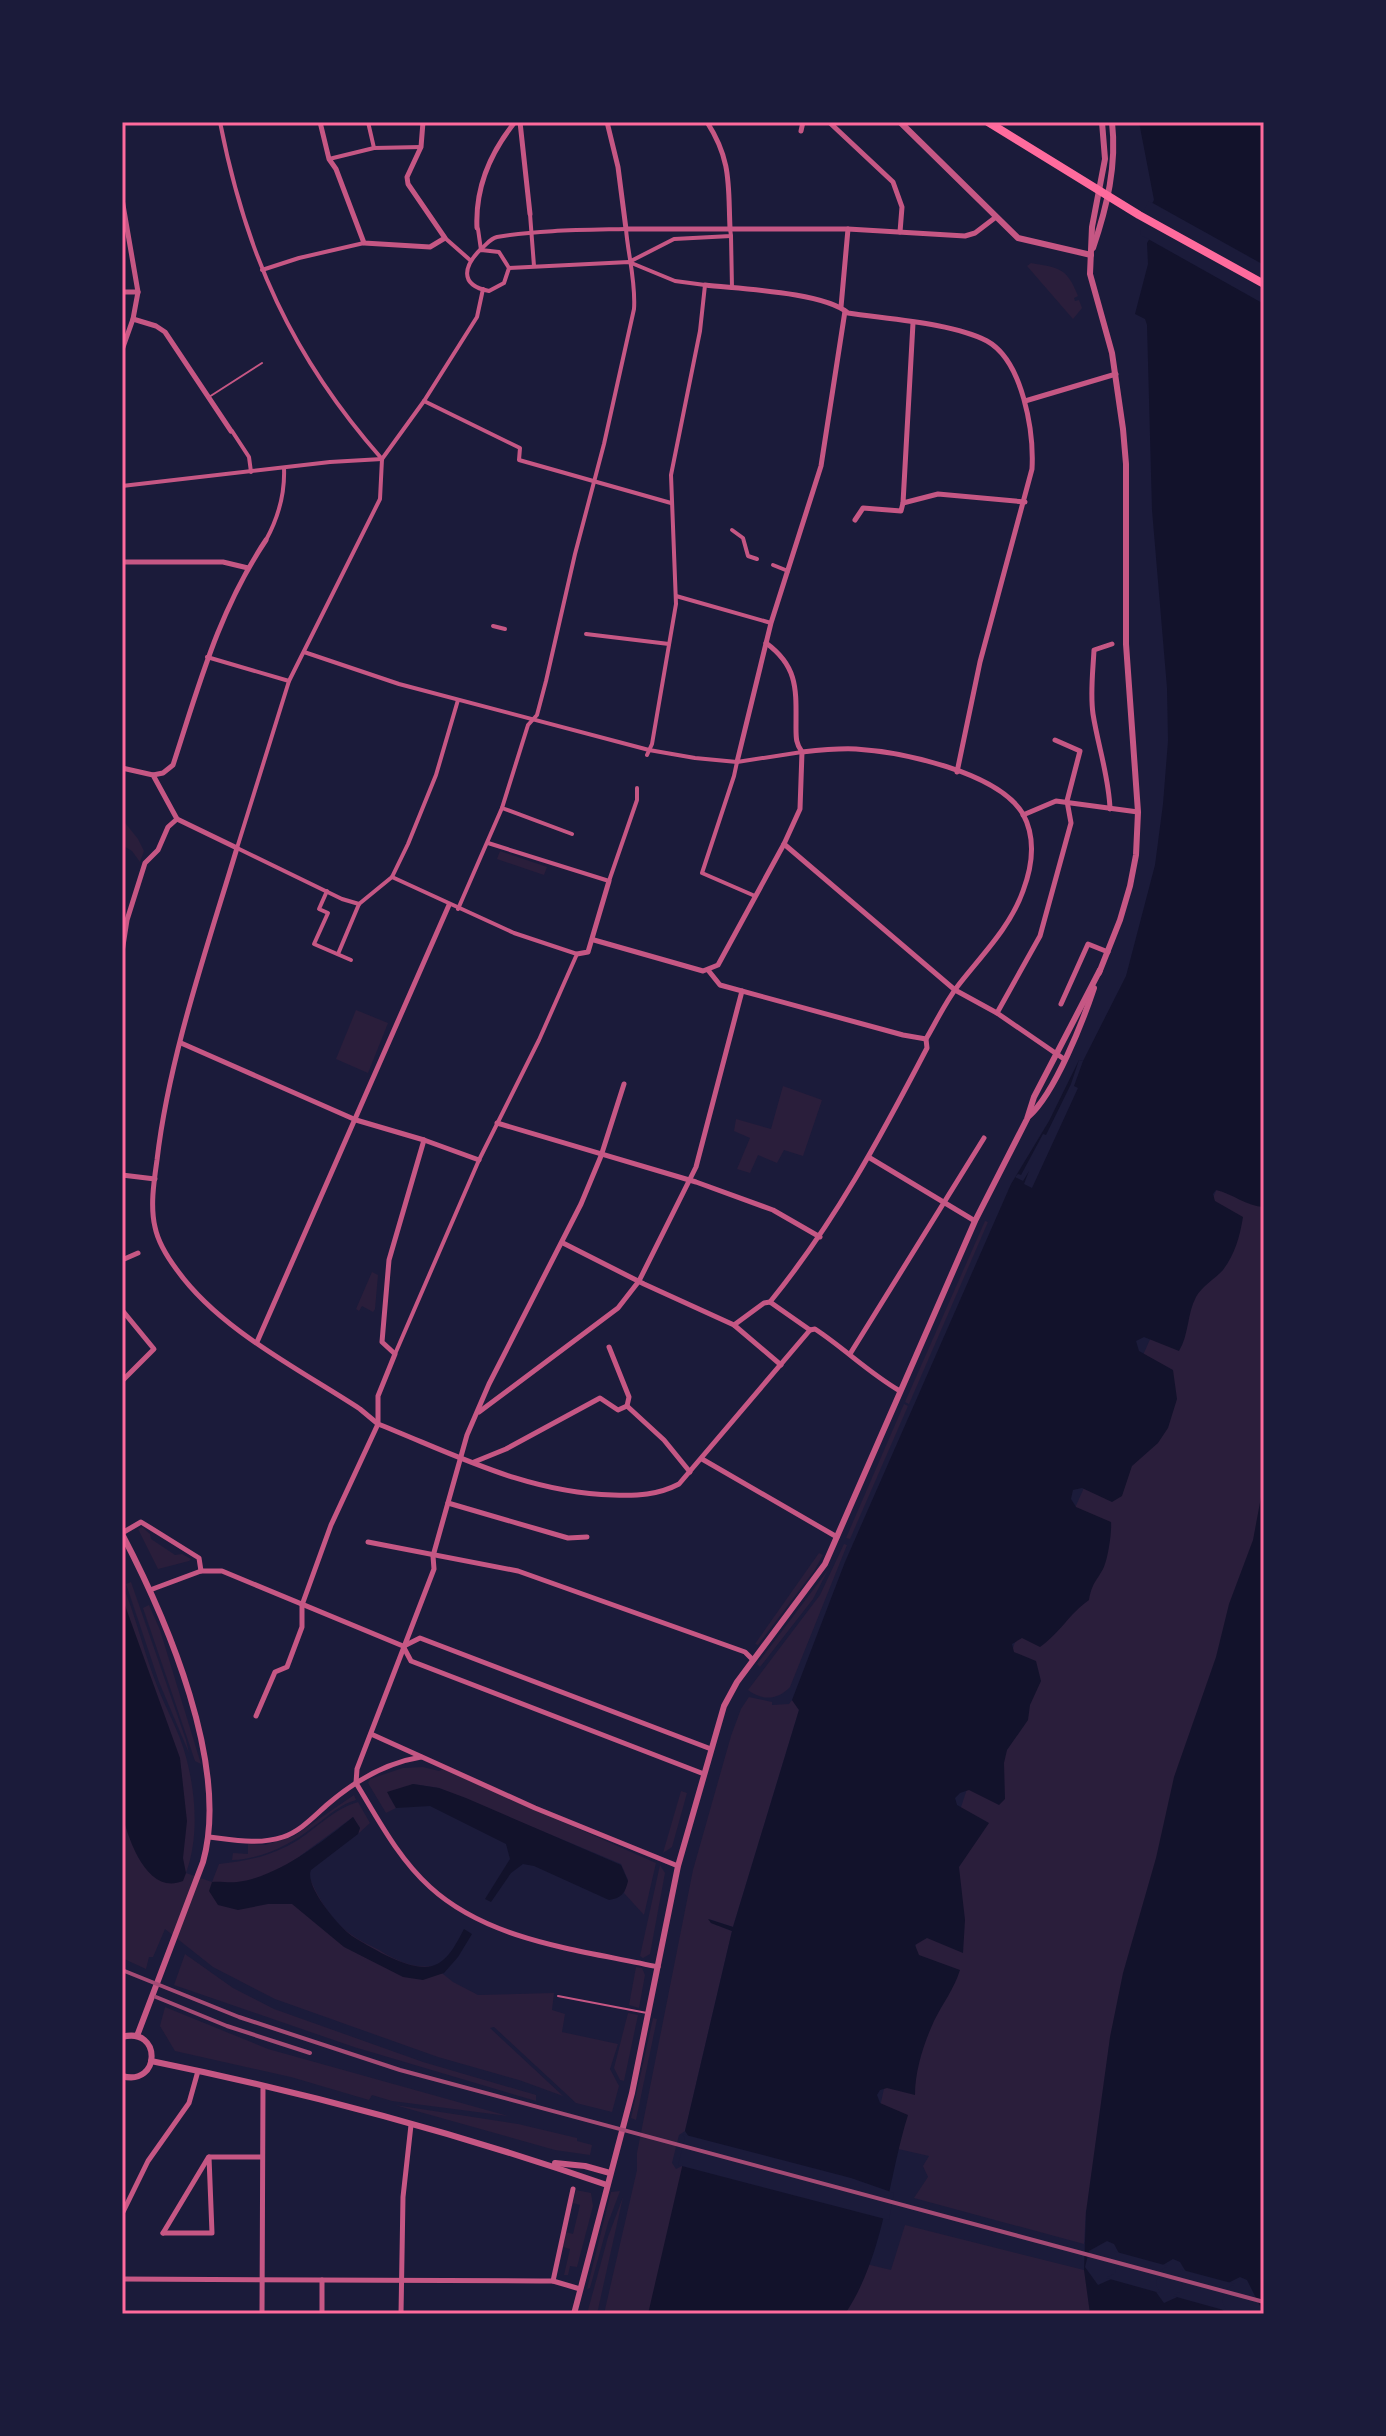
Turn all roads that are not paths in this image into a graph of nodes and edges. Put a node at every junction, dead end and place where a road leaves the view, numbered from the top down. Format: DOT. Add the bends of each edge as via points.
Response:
graph roads {
  1 [pos="220,122"];
  2 [pos="320,122"];
  3 [pos="368,122"];
  4 [pos="423,122"];
  5 [pos="517,122"];
  6 [pos="607,122"];
  7 [pos="707,122"];
  8 [pos="803,122"];
  9 [pos="829,122"];
  10 [pos="900,122"];
  11 [pos="988,122"];
  12 [pos="1102,122"];
  13 [pos="1112,122"];
  14 [pos="801,131"];
  15 [pos="421,147"];
  16 [pos="374,148"];
  17 [pos="329,159"];
  18 [pos="1107,178"];
  19 [pos="122,199"];
  20 [pos="530,214"];
  21 [pos="996,217"];
  22 [pos="477,228"];
  23 [pos="730,228"];
  24 [pos="626,229"];
  25 [pos="848,229"];
  26 [pos="900,232"];
  27 [pos="532,234"];
  28 [pos="621,235"];
  29 [pos="731,236"];
  30 [pos="445,238"];
  31 [pos="364,243"];
  32 [pos="481,250"];
  33 [pos="1091,255"];
  34 [pos="470,260"];
  35 [pos="629,262"];
  36 [pos="534,266"];
  37 [pos="509,268"];
  38 [pos="261,271"];
  39 [pos="1264,284"];
  40 [pos="705,285"];
  41 [pos="732,288"];
  42 [pos="483,289"];
  43 [pos="122,292"];
  44 [pos="138,292"];
  45 [pos="843,309"];
  46 [pos="133,319"];
  47 [pos="913,323"];
  48 [pos="122,350"];
  49 [pos="262,363"];
  50 [pos="1116,373"];
  51 [pos="208,397"];
  52 [pos="424,401"];
  53 [pos="1025,401"];
  54 [pos="231,431"];
  55 [pos="382,459"];
  56 [pos="284,468"];
  57 [pos="251,472"];
  58 [pos="594,482"];
  59 [pos="122,486"];
  60 [pos="1025,502"];
  61 [pos="671,503"];
  62 [pos="903,503"];
  63 [pos="855,520"];
  64 [pos="732,530"];
  65 [pos="266,540"];
  66 [pos="757,559"];
  67 [pos="122,562"];
  68 [pos="773,565"];
  69 [pos="248,568"];
  70 [pos="788,571"];
  71 [pos="676,596"];
  72 [pos="771,623"];
  73 [pos="493,626"];
  74 [pos="505,629"];
  75 [pos="586,634"];
  76 [pos="766,643"];
  77 [pos="669,644"];
  78 [pos="1112,644"];
  79 [pos="304,652"];
  80 [pos="207,657"];
  81 [pos="289,681"];
  82 [pos="458,700"];
  83 [pos="533,719"];
  84 [pos="1055,740"];
  85 [pos="648,752"];
  86 [pos="802,752"];
  87 [pos="737,762"];
  88 [pos="122,768"];
  89 [pos="957,772"];
  90 [pos="153,775"];
  91 [pos="637,788"];
  92 [pos="1067,801"];
  93 [pos="502,808"];
  94 [pos="1110,809"];
  95 [pos="1138,812"];
  96 [pos="1023,815"];
  97 [pos="177,819"];
  98 [pos="572,834"];
  99 [pos="488,843"];
  100 [pos="784,844"];
  101 [pos="237,848"];
  102 [pos="392,877"];
  103 [pos="609,881"];
  104 [pos="327,891"];
  105 [pos="755,896"];
  106 [pos="359,904"];
  107 [pos="449,905"];
  108 [pos="458,909"];
  109 [pos="594,940"];
  110 [pos="122,952"];
  111 [pos="1108,952"];
  112 [pos="338,954"];
  113 [pos="577,954"];
  114 [pos="351,960"];
  115 [pos="708,970"];
  116 [pos="1100,970"];
  117 [pos="955,990"];
  118 [pos="742,991"];
  119 [pos="1061,1004"];
  120 [pos="997,1013"];
  121 [pos="926,1039"];
  122 [pos="181,1043"];
  123 [pos="1056,1053"];
  124 [pos="1064,1059"];
  125 [pos="624,1084"];
  126 [pos="1027,1119"];
  127 [pos="356,1120"];
  128 [pos="497,1123"];
  129 [pos="984,1138"];
  130 [pos="424,1140"];
  131 [pos="601,1156"];
  132 [pos="870,1158"];
  133 [pos="479,1160"];
  134 [pos="122,1175"];
  135 [pos="155,1179"];
  136 [pos="690,1180"];
  137 [pos="945,1203"];
  138 [pos="975,1221"];
  139 [pos="820,1237"];
  140 [pos="563,1243"];
  141 [pos="138,1253"];
  142 [pos="122,1260"];
  143 [pos="639,1281"];
  144 [pos="770,1302"];
  145 [pos="122,1310"];
  146 [pos="734,1325"];
  147 [pos="810,1330"];
  148 [pos="257,1342"];
  149 [pos="609,1347"];
  150 [pos="395,1354"];
  151 [pos="850,1354"];
  152 [pos="781,1365"];
  153 [pos="122,1381"];
  154 [pos="900,1391"];
  155 [pos="627,1406"];
  156 [pos="478,1412"];
  157 [pos="378,1424"];
  158 [pos="462,1458"];
  159 [pos="702,1459"];
  160 [pos="473,1463"];
  161 [pos="690,1472"];
  162 [pos="448,1503"];
  163 [pos="122,1533"];
  164 [pos="587,1537"];
  165 [pos="837,1537"];
  166 [pos="368,1542"];
  167 [pos="433,1556"];
  168 [pos="201,1571"];
  169 [pos="150,1590"];
  170 [pos="302,1605"];
  171 [pos="403,1646"];
  172 [pos="753,1660"];
  173 [pos="256,1716"];
  174 [pos="371,1734"];
  175 [pos="711,1749"];
  176 [pos="422,1757"];
  177 [pos="704,1774"];
  178 [pos="356,1783"];
  179 [pos="209,1837"];
  180 [pos="674,1865"];
  181 [pos="654,1966"];
  182 [pos="558,1996"];
  183 [pos="649,2013"];
  184 [pos="137,2036"];
  185 [pos="122,2037"];
  186 [pos="151,2061"];
  187 [pos="198,2071"];
  188 [pos="122,2076"];
  189 [pos="263,2086"];
  190 [pos="411,2125"];
  191 [pos="209,2157"];
  192 [pos="262,2157"];
  193 [pos="548,2163"];
  194 [pos="610,2173"];
  195 [pos="607,2185"];
  196 [pos="573,2189"];
  197 [pos="122,2214"];
  198 [pos="122,2279"];
  199 [pos="262,2280"];
  200 [pos="322,2280"];
  201 [pos="401,2281"];
  202 [pos="553,2281"];
  203 [pos="580,2289"];
  204 [pos="262,2314"];
  205 [pos="322,2314"];
  206 [pos="401,2314"];
  207 [pos="574,2314"];
  1 -- 38 [label="street"];
  2 -- 17 [label="street"];
  3 -- 16 [label="street"];
  4 -- 15 [label="street"];
  5 -- 20 [label="street"];
  5 -- 22 [label="street" via="492,152 484,173"];
  6 -- 24 [label="street"];
  7 -- 23 [label="street" via="729,175"];
  8 -- 14 [label="street"];
  9 -- 26 [label="street" via="893,182 902,207"];
  10 -- 21 [label="street"];
  11 -- 39 [label="main road"];
  12 -- 18 [label="street"];
  13 -- 18 [label="street"];
  15 -- 16 [label="street"];
  15 -- 30 [label="street" via="408,171 408,184"];
  16 -- 17 [label="street"];
  17 -- 31 [label="street"];
  18 -- 33 [label="street" via="1103,219"];
  19 -- 44 [label="street"];
  20 -- 27 [label="street"];
  21 -- 26 [label="street" via="965,236"];
  21 -- 33 [label="street" via="1018,238"];
  22 -- 32 [label="street"];
  23 -- 24 [label="street"];
  23 -- 25 [label="street"];
  23 -- 29 [label="street"];
  24 -- 27 [label="street"];
  24 -- 28 [label="street"];
  24 -- 35 [label="street"];
  25 -- 26 [label="street"];
  25 -- 45 [label="street"];
  27 -- 32 [label="street" via="492,238"];
  27 -- 36 [label="street"];
  29 -- 35 [label="street" via="674,239"];
  29 -- 41 [label="street"];
  30 -- 31 [label="street" via="430,247"];
  30 -- 34 [label="street"];
  31 -- 38 [label="street"];
  32 -- 34 [label="street"];
  32 -- 37 [label="street" via="499,252"];
  33 -- 50 [label="street" via="1090,274"];
  34 -- 42 [label="street" via="469,279"];
  35 -- 36 [label="street"];
  35 -- 40 [label="street" via="675,281"];
  35 -- 58 [label="street" via="634,309"];
  36 -- 37 [label="street"];
  37 -- 42 [label="street" via="500,287"];
  38 -- 55 [label="street" via="326,390"];
  40 -- 41 [label="street"];
  40 -- 61 [label="street" via="674,450"];
  41 -- 45 [label="street" via="803,297"];
  42 -- 52 [label="street" via="477,317"];
  43 -- 44 [label="street"];
  44 -- 46 [label="street"];
  45 -- 47 [label="street"];
  45 -- 70 [label="street" via="821,466"];
  46 -- 48 [label="street"];
  46 -- 51 [label="street" via="162,328"];
  47 -- 53 [label="street" via="994,346"];
  47 -- 62 [label="street"];
  49 -- 51 [label="lane"];
  50 -- 53 [label="street"];
  50 -- 95 [label="street" via="1126,464 1126,644"];
  51 -- 54 [label="street"];
  52 -- 55 [label="street"];
  52 -- 58 [label="street" via="520,448 519,460"];
  53 -- 60 [label="street" via="1033,453"];
  54 -- 57 [label="street" via="249,457"];
  55 -- 56 [label="street"];
  55 -- 79 [label="street" via="380,499 373,517"];
  56 -- 57 [label="street"];
  56 -- 65 [label="street" via="280,504"];
  57 -- 59 [label="street"];
  58 -- 61 [label="street"];
  58 -- 83 [label="street"];
  60 -- 62 [label="street" via="938,494"];
  60 -- 89 [label="street" via="980,662"];
  61 -- 71 [label="street"];
  62 -- 63 [label="street" via="901,511 863,508"];
  64 -- 66 [label="street" via="743,538 748,556"];
  65 -- 69 [label="street"];
  67 -- 69 [label="street" via="223,562"];
  68 -- 70 [label="street"];
  69 -- 80 [label="street"];
  70 -- 72 [label="street"];
  71 -- 72 [label="street"];
  71 -- 77 [label="street"];
  72 -- 76 [label="street"];
  73 -- 74 [label="street"];
  75 -- 77 [label="street"];
  76 -- 86 [label="street" via="778,651 796,682 796,743"];
  76 -- 87 [label="street"];
  77 -- 85 [label="street"];
  78 -- 94 [label="street" via="1094,650 1092,690"];
  79 -- 81 [label="street"];
  79 -- 82 [label="street"];
  80 -- 81 [label="street"];
  80 -- 90 [label="street" via="173,765"];
  81 -- 101 [label="street"];
  82 -- 83 [label="street"];
  82 -- 102 [label="street" via="436,775"];
  83 -- 85 [label="street"];
  83 -- 93 [label="street"];
  84 -- 92 [label="street" via="1080,751"];
  85 -- 87 [label="street"];
  86 -- 87 [label="street"];
  86 -- 89 [label="street" via="867,750"];
  86 -- 100 [label="street" via="800,809"];
  87 -- 105 [label="street" via="702,873"];
  88 -- 90 [label="street"];
  89 -- 96 [label="street" via="1001,792"];
  90 -- 97 [label="street"];
  91 -- 103 [label="street"];
  92 -- 94 [label="street"];
  92 -- 96 [label="street" via="1047,803"];
  92 -- 120 [label="street" via="1071,823 1040,936"];
  93 -- 98 [label="street"];
  93 -- 99 [label="street"];
  94 -- 95 [label="street"];
  95 -- 111 [label="street" via="1130,886"];
  96 -- 117 [label="street" via="1032,849 1022,893 1000,933"];
  97 -- 101 [label="street"];
  97 -- 110 [label="street" via="145,863"];
  99 -- 103 [label="street"];
  99 -- 108 [label="street"];
  100 -- 105 [label="street"];
  100 -- 117 [label="street"];
  101 -- 104 [label="street"];
  101 -- 122 [label="street"];
  102 -- 106 [label="street"];
  102 -- 107 [label="street"];
  103 -- 109 [label="street"];
  104 -- 106 [label="street"];
  104 -- 112 [label="street" via="319,909 328,913 314,944"];
  105 -- 115 [label="street" via="721,962"];
  106 -- 112 [label="street"];
  107 -- 108 [label="street"];
  107 -- 127 [label="street"];
  108 -- 113 [label="street"];
  109 -- 113 [label="street" via="588,952"];
  109 -- 115 [label="street"];
  111 -- 116 [label="street"];
  111 -- 119 [label="street" via="1088,944"];
  112 -- 114 [label="street"];
  113 -- 128 [label="street"];
  115 -- 118 [label="street" via="720,985"];
  116 -- 123 [label="street"];
  116 -- 124 [label="street"];
  117 -- 120 [label="street"];
  117 -- 121 [label="street"];
  118 -- 121 [label="street"];
  118 -- 136 [label="street"];
  120 -- 123 [label="street"];
  121 -- 132 [label="street" via="927,1048"];
  122 -- 127 [label="street"];
  122 -- 135 [label="street" via="160,1129"];
  123 -- 124 [label="street"];
  123 -- 126 [label="street"];
  124 -- 126 [label="street" via="1045,1098"];
  125 -- 131 [label="street"];
  126 -- 138 [label="street"];
  127 -- 130 [label="street"];
  127 -- 148 [label="street"];
  128 -- 131 [label="street"];
  128 -- 133 [label="street"];
  129 -- 137 [label="street"];
  130 -- 133 [label="street"];
  130 -- 150 [label="street" via="389,1260 382,1342"];
  131 -- 136 [label="street"];
  131 -- 140 [label="street"];
  132 -- 137 [label="street"];
  132 -- 139 [label="street"];
  133 -- 150 [label="street"];
  134 -- 135 [label="street"];
  135 -- 148 [label="street" via="155,1226 175,1267 202,1300"];
  136 -- 139 [label="street" via="773,1210"];
  136 -- 143 [label="street"];
  137 -- 138 [label="street"];
  137 -- 151 [label="street"];
  138 -- 154 [label="street"];
  139 -- 144 [label="street"];
  140 -- 143 [label="street"];
  140 -- 156 [label="street"];
  141 -- 142 [label="street"];
  143 -- 146 [label="street"];
  143 -- 156 [label="street" via="618,1308"];
  144 -- 146 [label="street"];
  144 -- 147 [label="street"];
  145 -- 153 [label="street" via="154,1349"];
  146 -- 152 [label="street"];
  147 -- 151 [label="street"];
  147 -- 152 [label="street"];
  148 -- 157 [label="street"];
  149 -- 155 [label="street" via="629,1397"];
  150 -- 157 [label="street" via="378,1396"];
  151 -- 154 [label="street"];
  152 -- 159 [label="street"];
  154 -- 165 [label="street"];
  155 -- 160 [label="street" via="618,1410 600,1398"];
  155 -- 161 [label="street"];
  156 -- 158 [label="street"];
  157 -- 158 [label="street"];
  157 -- 170 [label="street" via="331,1525"];
  158 -- 160 [label="street"];
  158 -- 162 [label="street"];
  159 -- 161 [label="street"];
  159 -- 165 [label="street"];
  160 -- 161 [label="street" via="527,1483 588,1494 645,1495 679,1484"];
  162 -- 164 [label="street" via="568,1538"];
  162 -- 167 [label="street"];
  163 -- 168 [label="street" via="141,1522 199,1558"];
  163 -- 169 [label="street"];
  165 -- 172 [label="street" via="820,1572"];
  166 -- 167 [label="street"];
  167 -- 171 [label="street" via="434,1569"];
  167 -- 172 [label="street" via="518,1571 745,1652"];
  168 -- 169 [label="street"];
  168 -- 170 [label="street" via="222,1571"];
  169 -- 179 [label="street" via="207,1765"];
  170 -- 171 [label="street"];
  170 -- 173 [label="street" via="302,1627 287,1667 275,1672"];
  171 -- 174 [label="street"];
  171 -- 175 [label="street" via="420,1638"];
  171 -- 177 [label="street" via="411,1661"];
  172 -- 175 [label="street" via="729,1697"];
  174 -- 176 [label="street"];
  174 -- 178 [label="street"];
  175 -- 177 [label="street"];
  176 -- 178 [label="street" via="388,1765"];
  176 -- 180 [label="street"];
  177 -- 180 [label="street"];
  178 -- 179 [label="street" via="285,1836 259,1841"];
  178 -- 181 [label="street" via="412,1869 464,1912 540,1942"];
  179 -- 184 [label="street"];
  180 -- 181 [label="street"];
  181 -- 183 [label="street"];
  182 -- 183 [label="lane"];
  183 -- 194 [label="street"];
  184 -- 185 [label="street"];
  184 -- 186 [label="street" via="149,2046"];
  186 -- 187 [label="street"];
  186 -- 188 [label="street" via="141,2075"];
  187 -- 189 [label="street"];
  187 -- 197 [label="street" via="189,2103 148,2161"];
  189 -- 190 [label="street"];
  189 -- 192 [label="street"];
  190 -- 193 [label="street"];
  190 -- 201 [label="street"];
  191 -- 191 [label="street" via="212,2233 163,2233 171,2221"];
  191 -- 192 [label="street"];
  192 -- 199 [label="street"];
  193 -- 194 [label="street"];
  193 -- 195 [label="street"];
  194 -- 195 [label="street"];
  195 -- 203 [label="street"];
  196 -- 202 [label="street"];
  198 -- 199 [label="street"];
  199 -- 200 [label="street"];
  199 -- 204 [label="street"];
  200 -- 201 [label="street"];
  200 -- 205 [label="street"];
  201 -- 202 [label="street"];
  201 -- 206 [label="street"];
  202 -- 203 [label="street"];
  203 -- 207 [label="street"];
}
